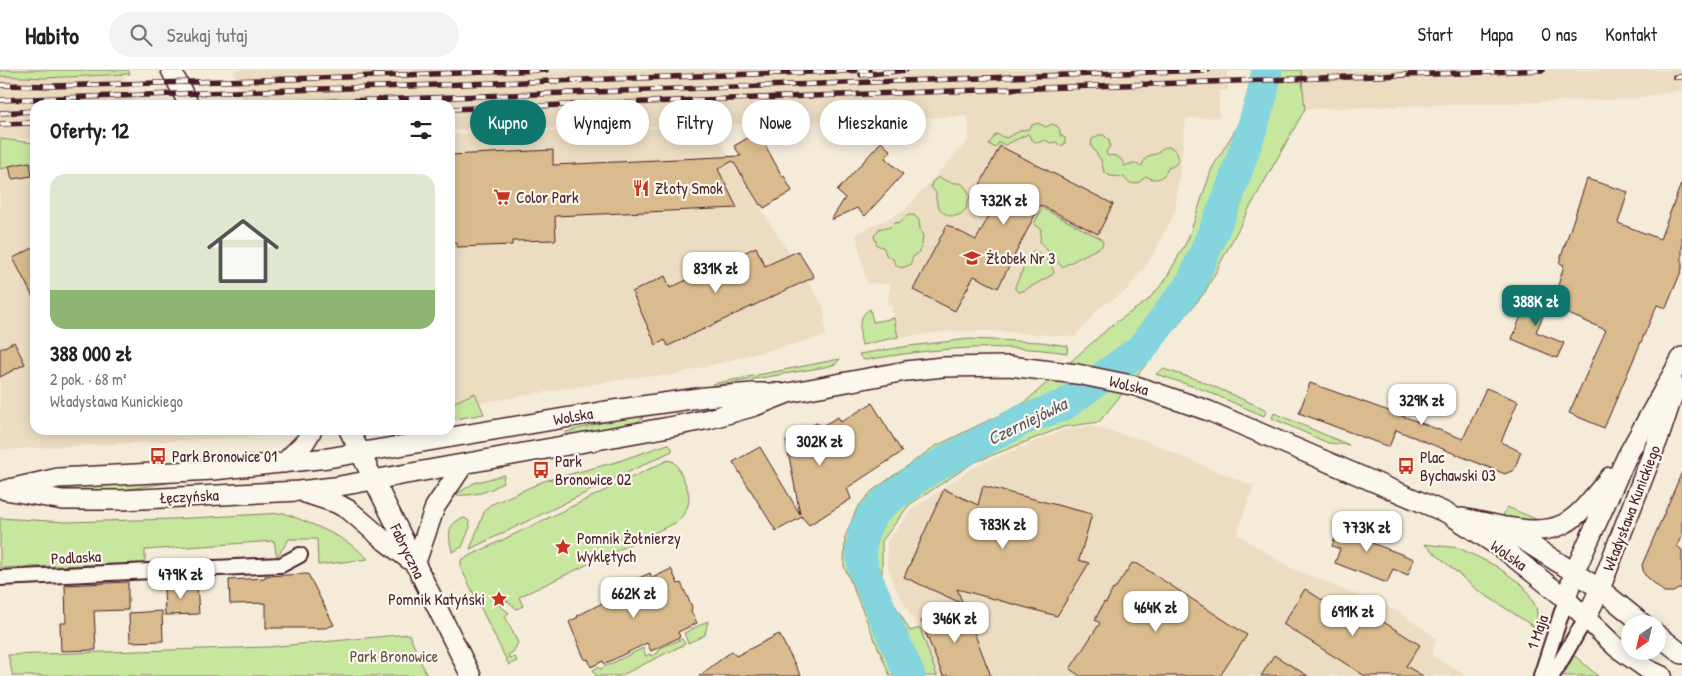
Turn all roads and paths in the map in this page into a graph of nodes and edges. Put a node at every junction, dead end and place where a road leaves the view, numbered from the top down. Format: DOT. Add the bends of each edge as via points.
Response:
graph roads {
  1 [pos="171,70"];
  2 [pos="186,100"];
  3 [pos="1682,357"];
  4 [pos="1682,369"];
  5 [pos="788,393"];
  6 [pos="664,403"];
  7 [pos="669,427"];
  8 [pos="309,435"];
  9 [pos="352,435"];
  10 [pos="360,452"];
  11 [pos="1627,456"];
  12 [pos="284,463"];
  13 [pos="464,464"];
  14 [pos="373,479"];
  15 [pos="2,490"];
  16 [pos="300,491"];
  17 [pos="1449,514"];
  18 [pos="1501,526"];
  19 [pos="300,555"];
  20 [pos="415,564"];
  21 [pos="1574,573"];
  22 [pos="0,578"];
  23 [pos="1600,589"];
  24 [pos="1566,599"];
  25 [pos="1632,615"];
  26 [pos="1586,618"];
  27 [pos="1666,641"];
  28 [pos="1682,654"];
  29 [pos="471,676"];
  30 [pos="1541,676"];
  31 [pos="1552,676"];
  32 [pos="1662,676"];
  1 -- 2 [label="street"];
  3 -- 11 [label="street, Władysława Kunickiego"];
  4 -- 23 [label="street, Władysława Kunickiego"];
  5 -- 6 [label="street, Wolska" via="734,394"];
  5 -- 7 [label="street, Wolska" via="755,406"];
  5 -- 17 [label="street, Wolska" via="943,367 1009,366 1077,374 1136,386 1209,411"];
  6 -- 7 [label="street"];
  6 -- 10 [label="street, Wolska"];
  7 -- 13 [label="street, Wolska"];
  8 -- 12 [label="street"];
  9 -- 10 [label="street, Fabryczna"];
  10 -- 12 [label="street, Łęczyńska"];
  10 -- 14 [label="street, Fabryczna"];
  11 -- 18 [label="street, Władysława Kunickiego" via="1575,518 1564,525 1536,532"];
  11 -- 21 [label="street, Władysława Kunickiego"];
  12 -- 15 [label="street, Łęczyńska" via="58,478"];
  13 -- 14 [label="street, Wolska"];
  13 -- 20 [label="street" via="435,507"];
  14 -- 16 [label="street, Łęczyńska"];
  14 -- 20 [label="street, Fabryczna"];
  15 -- 16 [label="street, Łęczyńska" via="63,500"];
  16 -- 20 [label="street" via="349,510"];
  17 -- 18 [label="street, Wolska"];
  17 -- 24 [label="street, Wolska" via="1507,552"];
  18 -- 21 [label="street, Wolska"];
  19 -- 22 [label="street, Podlaska" via="281,565"];
  20 -- 29 [label="street, Fabryczna"];
  21 -- 23 [label="street, Wolska"];
  21 -- 24 [label="street, Władysława Kunickiego"];
  23 -- 25 [label="street, Wolska"];
  23 -- 26 [label="street, Władysława Kunickiego"];
  24 -- 26 [label="street, Wolska"];
  24 -- 30 [label="street, 1 Maja"];
  26 -- 31 [label="street, 1 Maja"];
  26 -- 32 [label="street, Wolska" via="1631,659"];
  27 -- 28 [label="street"];
}
